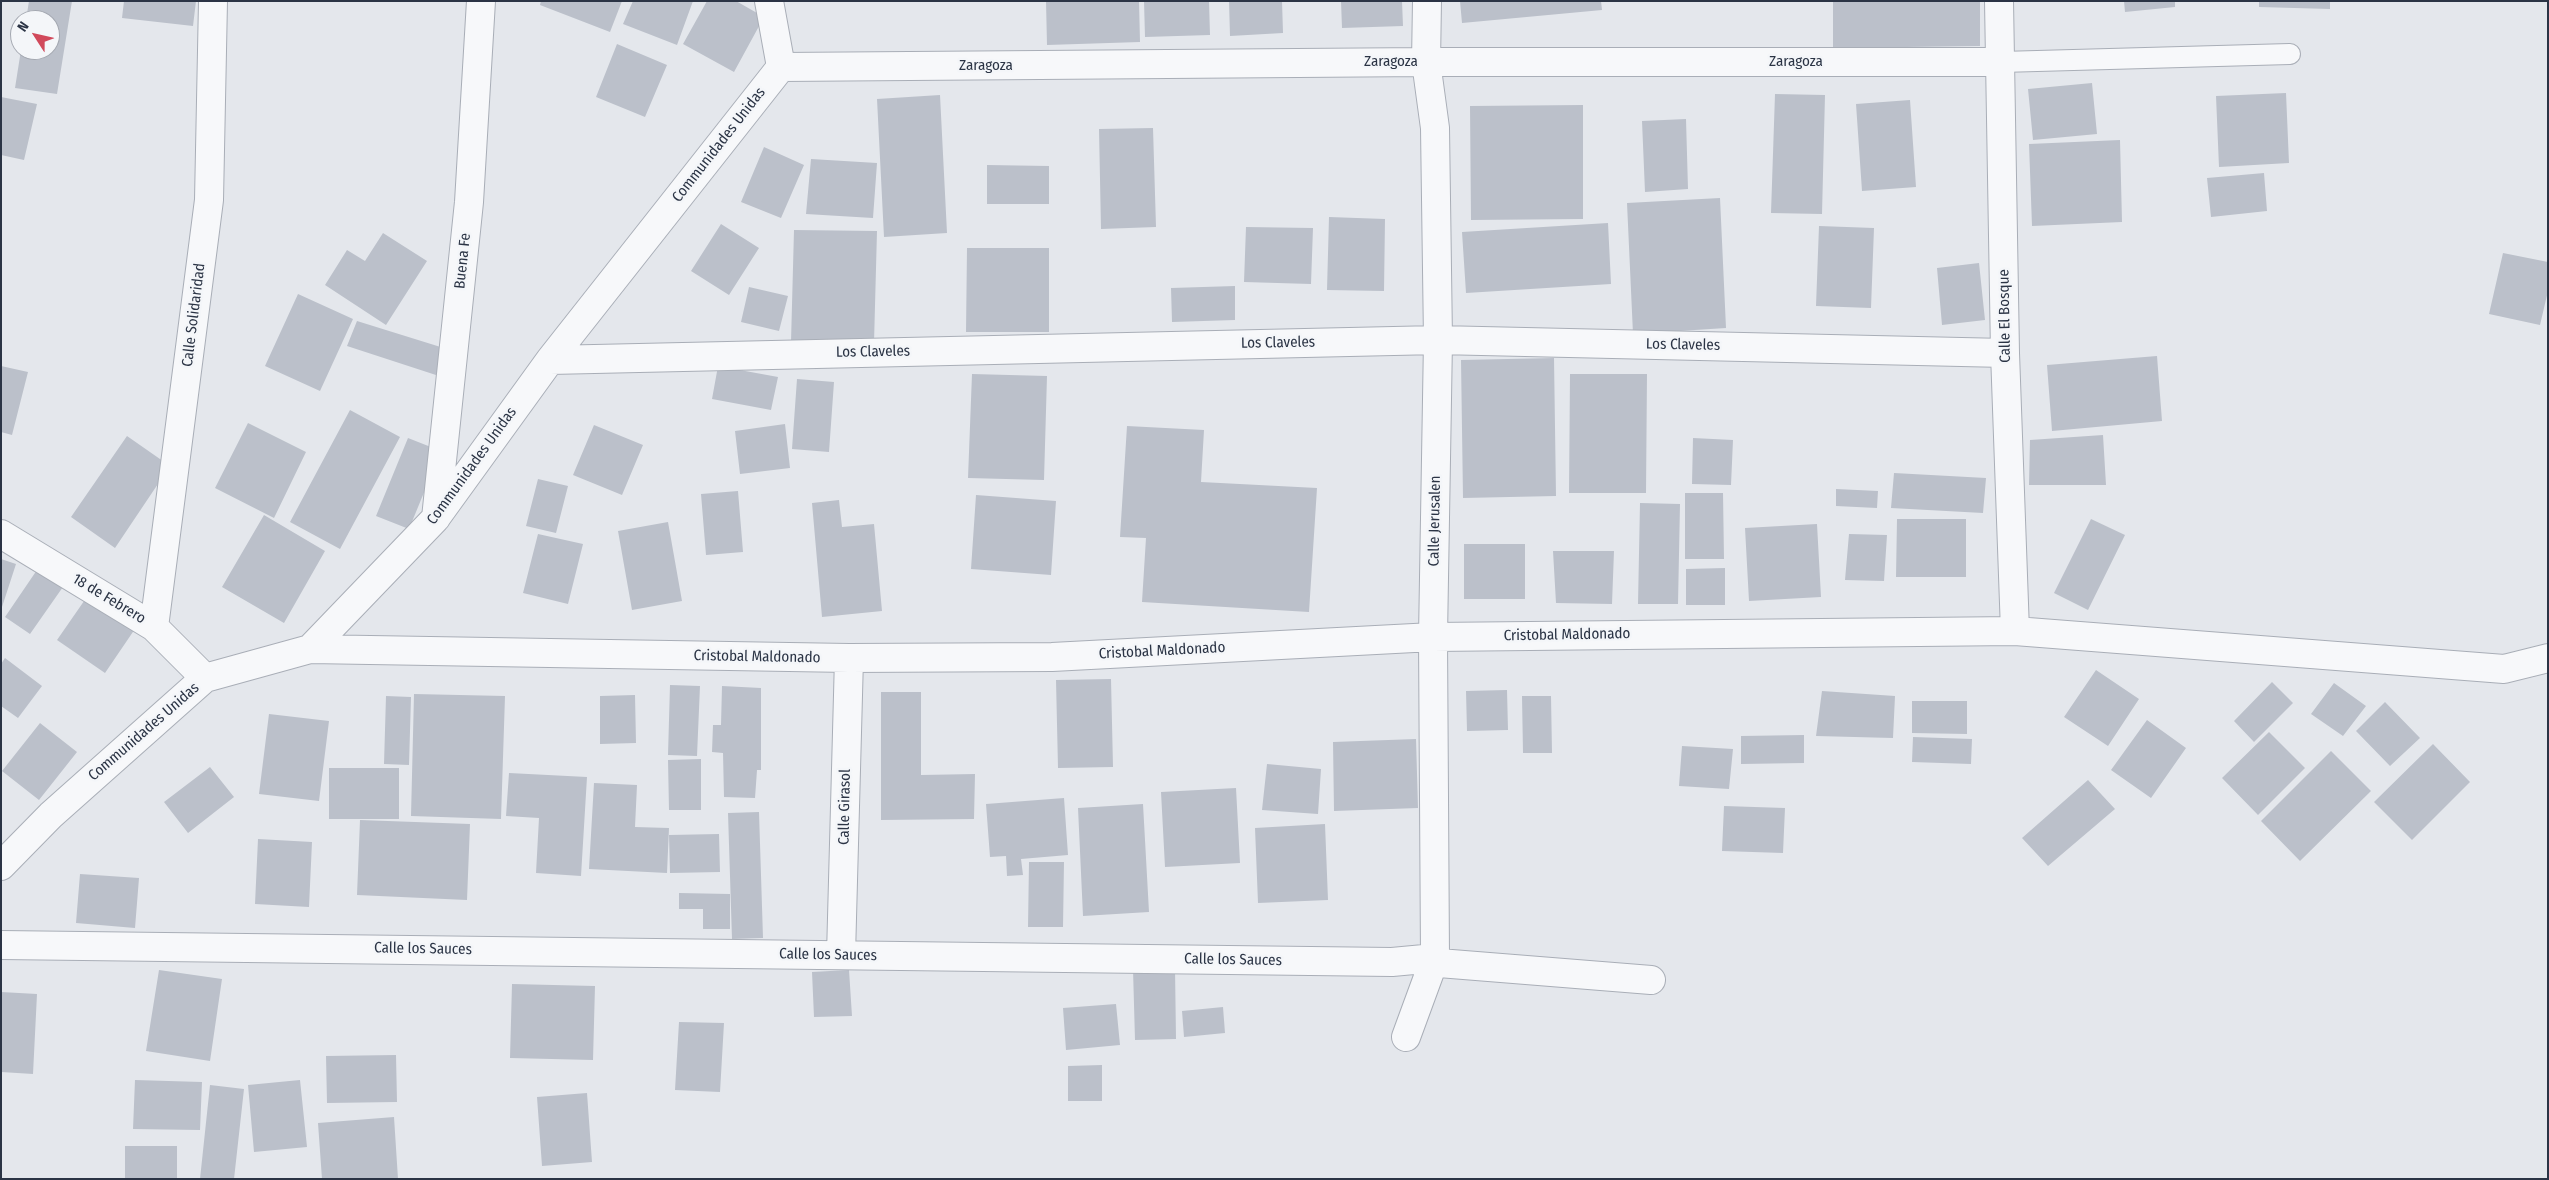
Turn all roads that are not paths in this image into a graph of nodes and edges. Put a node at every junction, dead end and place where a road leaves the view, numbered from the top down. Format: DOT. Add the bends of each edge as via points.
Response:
graph roads {
  1 [pos="213,1"];
  2 [pos="481,1"];
  3 [pos="769,1"];
  4 [pos="1427,1"];
  5 [pos="1999,1"];
  6 [pos="2290,54"];
  7 [pos="1426,62"];
  8 [pos="2001,62"];
  9 [pos="781,67"];
  10 [pos="1438,340"];
  11 [pos="2005,353"];
  12 [pos="550,360"];
  13 [pos="436,519"];
  14 [pos="1,534"];
  15 [pos="154,627"];
  16 [pos="2015,631"];
  17 [pos="1433,636"];
  18 [pos="310,648"];
  19 [pos="848,658"];
  20 [pos="2548,658"];
  21 [pos="206,678"];
  22 [pos="1,866"];
  23 [pos="1,945"];
  24 [pos="841,955"];
  25 [pos="1435,958"];
  26 [pos="1651,980"];
  27 [pos="1406,1037"];
  1 -- 15 [label="street, Calle Solidaridad" via="209,200"];
  2 -- 13 [label="street, Buena Fe" via="470,202"];
  3 -- 9 [label="street"];
  4 -- 7 [label="street, Calle Jerusalen"];
  5 -- 8 [label="street, Calle El Bosque"];
  6 -- 8 [label="lane"];
  7 -- 8 [label="street, Zaragoza"];
  7 -- 9 [label="street, Zaragoza"];
  7 -- 10 [label="street, Calle Jerusalen" via="1435,128"];
  8 -- 11 [label="street, Calle El Bosque"];
  9 -- 12 [label="street, Communidades Unidas"];
  10 -- 11 [label="street, Los Claveles"];
  10 -- 12 [label="street, Los Claveles"];
  10 -- 17 [label="street, Calle Jerusalen"];
  11 -- 16 [label="street, Calle El Bosque"];
  12 -- 13 [label="street, Communidades Unidas"];
  13 -- 18 [label="street, Communidades Unidas"];
  14 -- 15 [label="street, 18 de Febrero"];
  15 -- 21 [label="street, 18 de Febrero"];
  16 -- 17 [label="street, Cristobal Maldonado"];
  16 -- 20 [label="street, Cristobal Maldonado" via="2504,669"];
  17 -- 19 [label="street, Cristobal Maldonado" via="1052,657"];
  17 -- 25 [label="street, Calle Jerusalen"];
  18 -- 19 [label="street, Cristobal Maldonado"];
  18 -- 21 [label="street, Communidades Unidas"];
  19 -- 24 [label="street, Calle Girasol"];
  21 -- 22 [label="street, Communidades Unidas" via="51,814"];
  23 -- 24 [label="street, Calle los Sauces"];
  24 -- 25 [label="street, Calle los Sauces" via="1392,962"];
  25 -- 26 [label="street, Calle los Sauces" via="1439,963"];
  25 -- 27 [label="street, Calle Jerusalen"];
}
